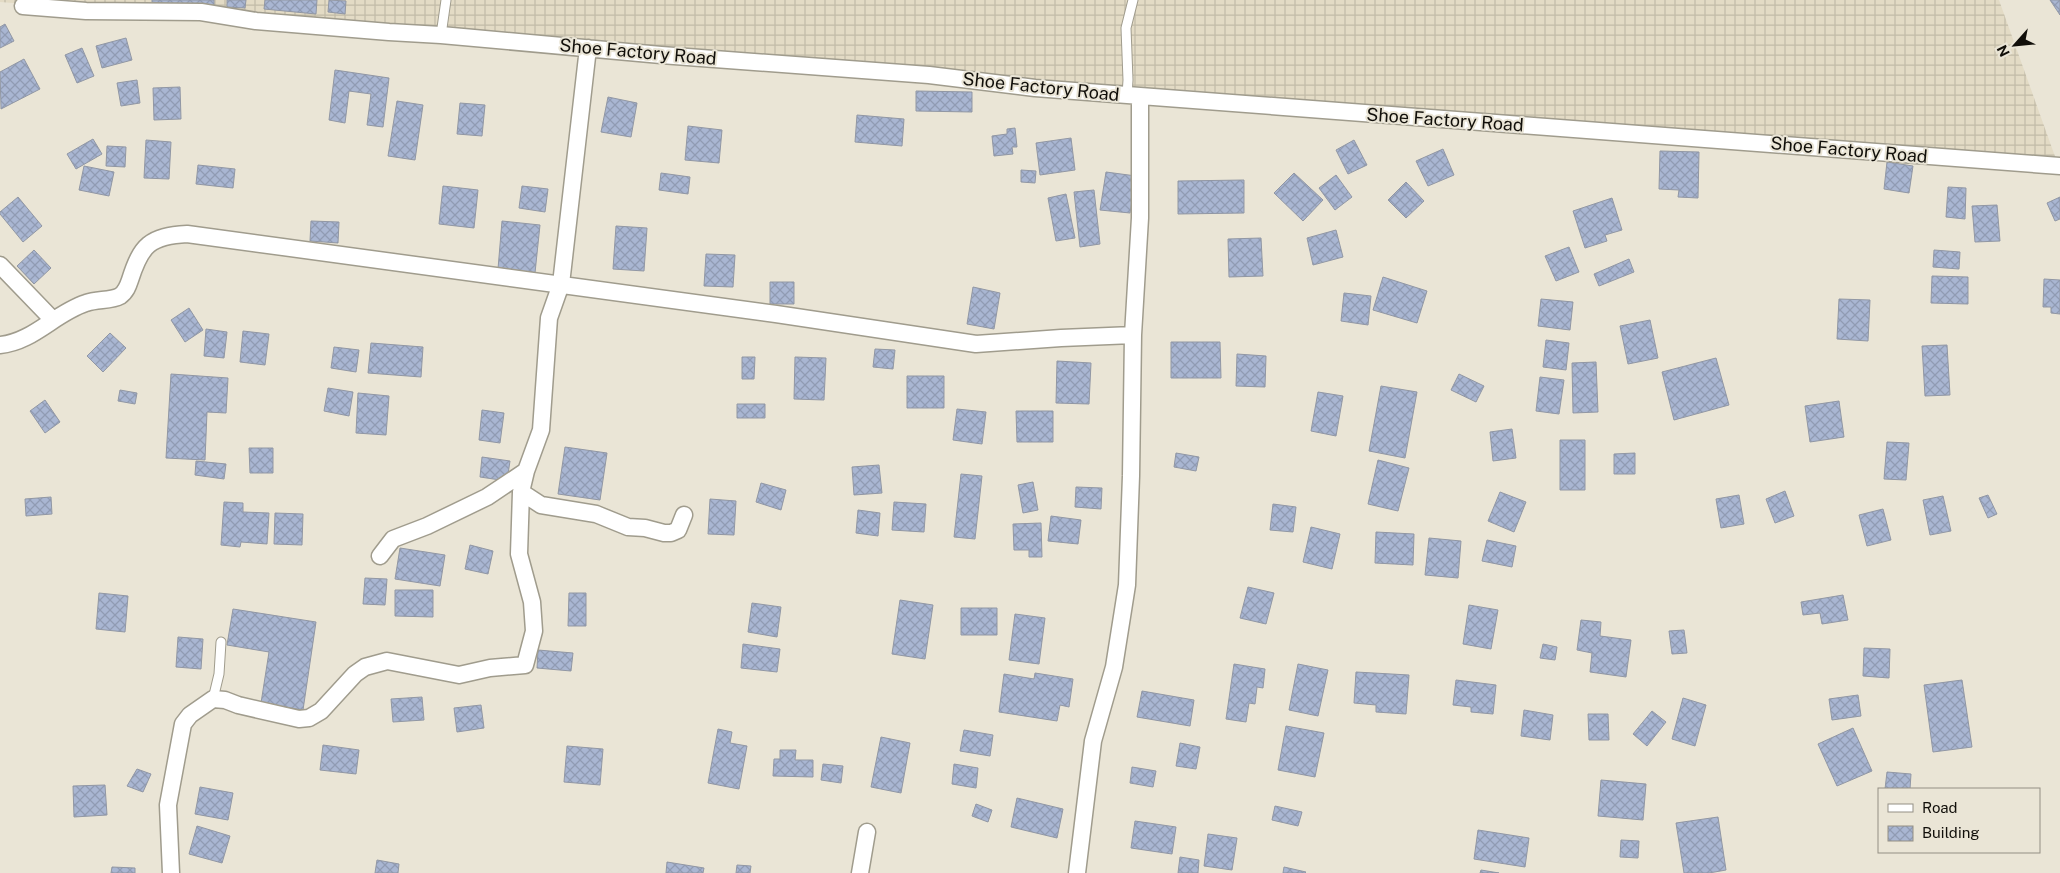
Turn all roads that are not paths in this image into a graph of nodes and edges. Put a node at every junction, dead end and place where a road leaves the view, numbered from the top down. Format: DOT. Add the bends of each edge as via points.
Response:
graph roads {
  1 [pos="446,0"];
  2 [pos="1133,0"];
  3 [pos="24,6"];
  4 [pos="442,34"];
  5 [pos="588,48"];
  6 [pos="1133,96"];
  7 [pos="2060,166"];
  8 [pos="0,265"];
  9 [pos="561,284"];
  10 [pos="53,320"];
  11 [pos="1133,336"];
  12 [pos="0,345"];
  13 [pos="526,471"];
  14 [pos="521,492"];
  15 [pos="684,514"];
  16 [pos="380,556"];
  17 [pos="221,642"];
  18 [pos="213,699"];
  19 [pos="867,832"];
  20 [pos="171,873"];
  21 [pos="860,873"];
  22 [pos="1077,873"];
  1 -- 4 [label="lane"];
  2 -- 6 [label="lane" via="1126,28 1128,80"];
  3 -- 4 [label="street, Shoe Factory Road" via="86,11 201,12 256,20"];
  4 -- 5 [label="street, Shoe Factory Road"];
  5 -- 6 [label="street, Shoe Factory Road" via="929,75"];
  5 -- 9 [label="street"];
  6 -- 7 [label="street, Shoe Factory Road"];
  6 -- 11 [label="street" via="1140,218"];
  8 -- 10 [label="street"];
  9 -- 10 [label="street" via="187,234 170,235 153,240 140,253 127,290 120,296 86,303"];
  9 -- 11 [label="street" via="976,344"];
  9 -- 13 [label="street" via="549,318 542,430"];
  10 -- 12 [label="street" via="28,337"];
  11 -- 22 [label="street" via="1127,585 1114,666 1093,741"];
  13 -- 14 [label="street"];
  13 -- 16 [label="street" via="487,497 393,539"];
  14 -- 15 [label="street" via="541,505 596,514 628,528 664,533 678,530"];
  14 -- 18 [label="street" via="519,554 532,602 534,631 525,665 459,675 387,661 355,674 321,711 303,720"];
  17 -- 18 [label="lane"];
  18 -- 20 [label="street" via="183,724 168,805"];
  19 -- 21 [label="street"];
}
